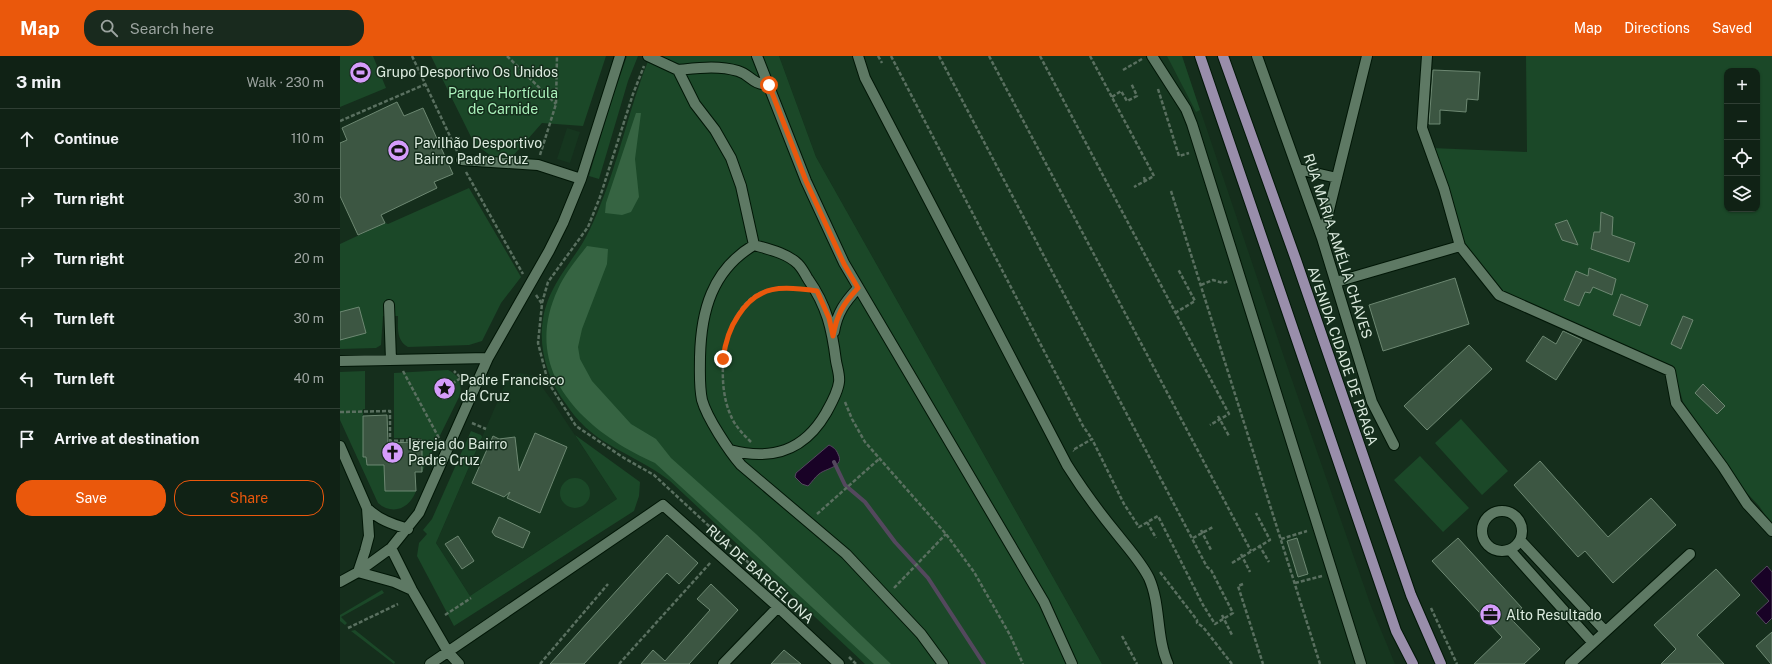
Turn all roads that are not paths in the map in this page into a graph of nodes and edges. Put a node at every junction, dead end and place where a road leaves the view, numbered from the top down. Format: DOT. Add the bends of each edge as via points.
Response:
graph roads {
  1 [pos="620,56"];
  2 [pos="648,56"];
  3 [pos="757,56"];
  4 [pos="858,56"];
  5 [pos="1200,56"];
  6 [pos="1223,56"];
  7 [pos="1257,56"];
  8 [pos="1366,56"];
  9 [pos="1427,56"];
  10 [pos="1146,59"];
  11 [pos="678,70"];
  12 [pos="769,85"];
  13 [pos="461,160"];
  14 [pos="1298,169"];
  15 [pos="1337,178"];
  16 [pos="581,179"];
  17 [pos="1322,238"];
  18 [pos="754,245"];
  19 [pos="1460,246"];
  20 [pos="1336,282"];
  21 [pos="858,288"];
  22 [pos="389,305"];
  23 [pos="833,336"];
  24 [pos="488,358"];
  25 [pos="394,360"];
  26 [pos="340,361"];
  27 [pos="1394,445"];
  28 [pos="340,446"];
  29 [pos="730,450"];
  30 [pos="367,508"];
  31 [pos="408,529"];
  32 [pos="1772,531"];
  33 [pos="1521,540"];
  34 [pos="391,548"];
  35 [pos="1510,550"];
  36 [pos="1690,554"];
  37 [pos="358,572"];
  38 [pos="340,582"];
  39 [pos="412,590"];
  40 [pos="778,607"];
  41 [pos="1605,631"];
  42 [pos="1593,643"];
  43 [pos="448,652"];
  44 [pos="1442,662"];
  45 [pos="430,664"];
  46 [pos="459,664"];
  47 [pos="723,664"];
  48 [pos="839,664"];
  49 [pos="943,664"];
  50 [pos="1072,664"];
  51 [pos="1168,664"];
  52 [pos="1361,664"];
  53 [pos="1413,664"];
  54 [pos="1570,664"];
  1 -- 16 [label="street"];
  2 -- 11 [label="street"];
  3 -- 12 [label="street"];
  4 -- 51 [label="street" via="865,78 1067,465 1149,578"];
  5 -- 53 [label="main road" via="1396,631"];
  6 -- 44 [label="main road, AVENIDA CIDADE DE PRAGA" via="1411,595"];
  7 -- 14 [label="street, RUA MARIA AMÉLIA CHAVES"];
  8 -- 15 [label="street"];
  9 -- 19 [label="street" via="1422,128 1444,189"];
  10 -- 52 [label="street" via="1186,110 1192,124"];
  11 -- 12 [label="street" via="711,66 739,71 759,84"];
  11 -- 18 [label="street" via="695,104 731,158 741,186"];
  12 -- 21 [label="street" via="806,181 844,264"];
  13 -- 16 [label="street" via="538,165"];
  14 -- 15 [label="street"];
  14 -- 17 [label="street, RUA MARIA AMÉLIA CHAVES"];
  15 -- 17 [label="street"];
  16 -- 24 [label="street" via="553,244"];
  17 -- 20 [label="street, RUA MARIA AMÉLIA CHAVES"];
  18 -- 23 [label="street" via="780,253 798,264 817,291 829,318"];
  18 -- 29 [label="street" via="732,261 712,289 703,317 700,378 703,401"];
  19 -- 20 [label="street"];
  19 -- 32 [label="street" via="1499,295 1670,371 1676,403 1747,504"];
  20 -- 27 [label="street, RUA MARIA AMÉLIA CHAVES" via="1372,402"];
  21 -- 23 [label="street" via="845,301 836,318"];
  21 -- 50 [label="street" via="1044,602"];
  22 -- 25 [label="street"];
  23 -- 29 [label="street" via="839,382 828,409 816,427 797,444 781,452 766,455"];
  24 -- 25 [label="street"];
  24 -- 31 [label="street" via="419,513"];
  25 -- 26 [label="street"];
  28 -- 30 [label="street"];
  29 -- 49 [label="street" via="746,470 846,554 921,634"];
  30 -- 31 [label="street" via="382,520"];
  30 -- 37 [label="street" via="369,536"];
  31 -- 34 [label="street"];
  33 -- 35 [label="street"];
  33 -- 35 [label="street" via="1522,526 1515,515 1501,511 1488,516 1482,529 1485,542 1496,551"];
  33 -- 41 [label="street"];
  34 -- 37 [label="street"];
  34 -- 39 [label="street"];
  35 -- 42 [label="street"];
  36 -- 41 [label="street"];
  37 -- 38 [label="street"];
  37 -- 39 [label="street"];
  39 -- 43 [label="street"];
  40 -- 43 [label="street, RUA DE BARCELONA" via="663,505"];
  40 -- 47 [label="street"];
  40 -- 48 [label="street, RUA DE BARCELONA"];
  41 -- 42 [label="street"];
  42 -- 54 [label="street"];
  43 -- 45 [label="street"];
  43 -- 46 [label="street"];
}
